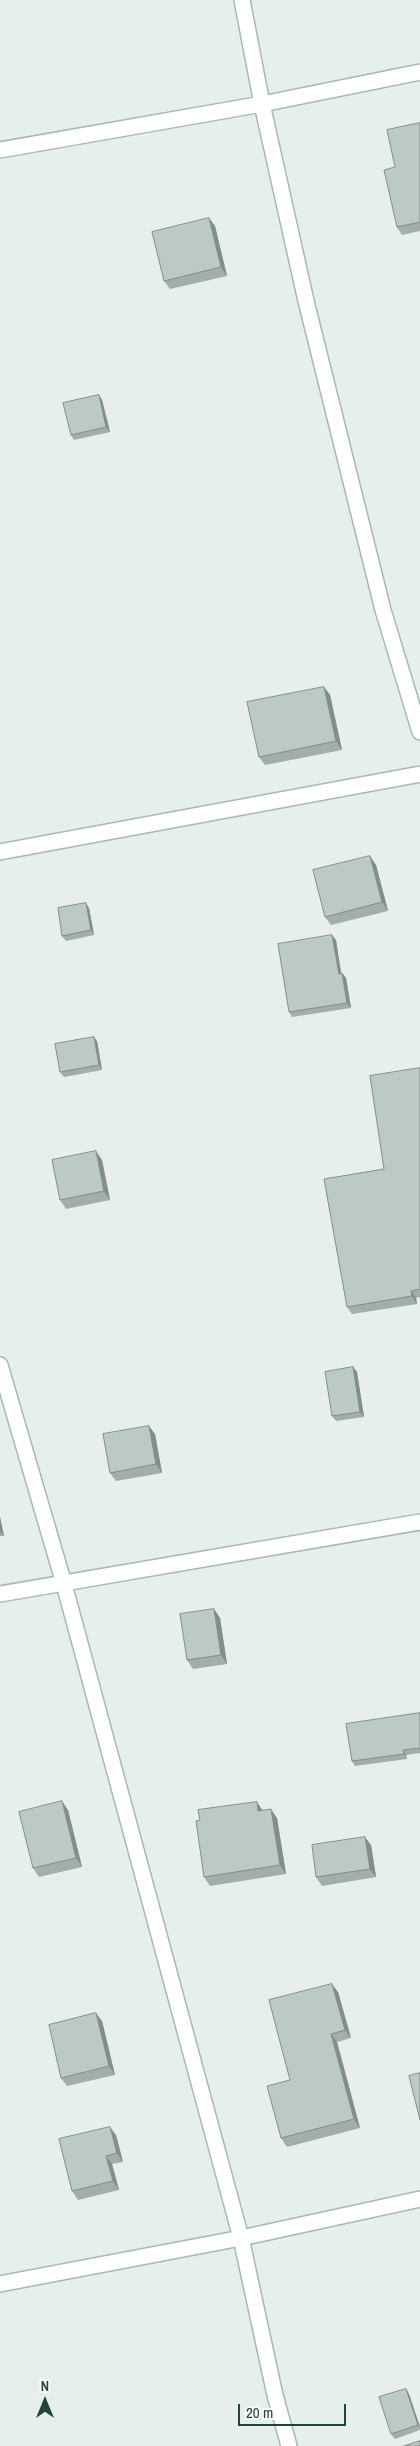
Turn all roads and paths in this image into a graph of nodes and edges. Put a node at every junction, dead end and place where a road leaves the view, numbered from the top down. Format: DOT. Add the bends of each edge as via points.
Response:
graph roads {
  1 [pos="242,0"];
  2 [pos="420,72"];
  3 [pos="262,104"];
  4 [pos="0,150"];
  5 [pos="420,732"];
  6 [pos="420,774"];
  7 [pos="0,852"];
  8 [pos="0,1364"];
  9 [pos="420,1522"];
  10 [pos="64,1584"];
  11 [pos="0,1594"];
  12 [pos="420,2199"];
  13 [pos="241,2238"];
  14 [pos="0,2284"];
  15 [pos="289,2446"];
  1 -- 3 [label="street"];
  2 -- 3 [label="street"];
  3 -- 4 [label="street"];
  3 -- 5 [label="street" via="306,300 380,600"];
  6 -- 7 [label="street"];
  8 -- 10 [label="street"];
  9 -- 10 [label="street"];
  10 -- 11 [label="street"];
  10 -- 13 [label="street"];
  12 -- 13 [label="street"];
  13 -- 14 [label="street"];
  13 -- 15 [label="street"];
}
